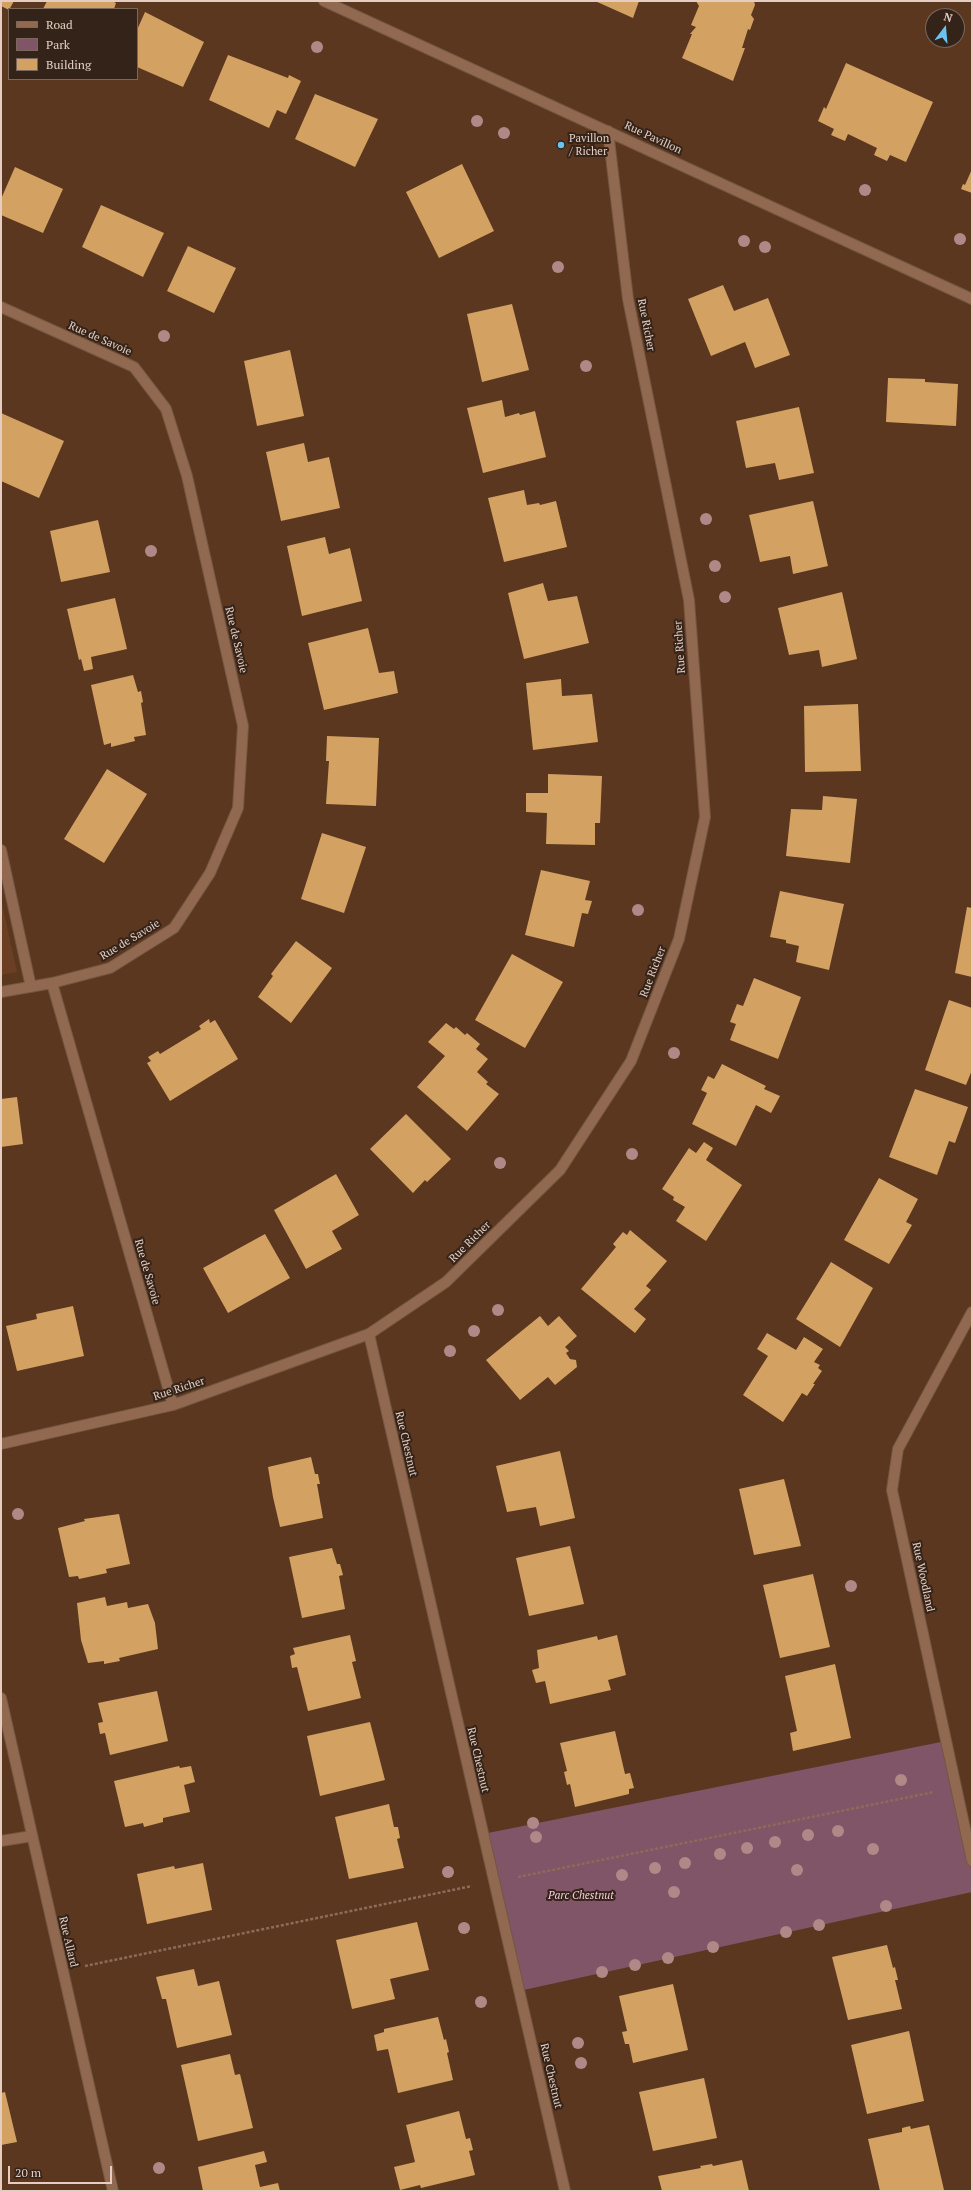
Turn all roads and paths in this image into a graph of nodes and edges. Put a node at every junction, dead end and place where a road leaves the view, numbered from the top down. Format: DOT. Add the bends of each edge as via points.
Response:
graph roads {
  1 [pos="324,1"];
  2 [pos="608,131"];
  3 [pos="972,299"];
  4 [pos="1,307"];
  5 [pos="1,850"];
  6 [pos="52,983"];
  7 [pos="31,986"];
  8 [pos="1,992"];
  9 [pos="972,1312"];
  10 [pos="369,1334"];
  11 [pos="174,1405"];
  12 [pos="1,1444"];
  13 [pos="1,1698"];
  14 [pos="956,1787"];
  15 [pos="32,1836"];
  16 [pos="1,1841"];
  17 [pos="972,1861"];
  18 [pos="494,1882"];
  19 [pos="63,1970"];
  20 [pos="113,2191"];
  21 [pos="565,2191"];
  1 -- 2 [label="street, Rue Pavillon"];
  2 -- 3 [label="street, Rue Pavillon"];
  2 -- 10 [label="street, Rue Richer" via="628,299 689,600 705,817 678,939 631,1061 560,1170 446,1282"];
  4 -- 6 [label="street, Rue de Savoie" via="134,367 166,409 187,476 243,726 238,808 210,873 174,928 110,968"];
  5 -- 7 [label="street"];
  6 -- 7 [label="street, Rue de Savoie"];
  6 -- 11 [label="street, Rue de Savoie"];
  7 -- 8 [label="street, Rue de Savoie"];
  9 -- 14 [label="street, Rue Woodland" via="898,1449 892,1490"];
  10 -- 11 [label="street, Rue Richer"];
  10 -- 18 [label="street, Rue Chestnut"];
  11 -- 12 [label="street, Rue Richer"];
  13 -- 15 [label="street, Rue Allard"];
  14 -- 17 [label="street, Rue Woodland"];
  14 -- 18 [label="path"];
  15 -- 16 [label="street"];
  15 -- 19 [label="street, Rue Allard"];
  18 -- 19 [label="path"];
  18 -- 21 [label="street, Rue Chestnut"];
  19 -- 20 [label="street, Rue Allard"];
}
